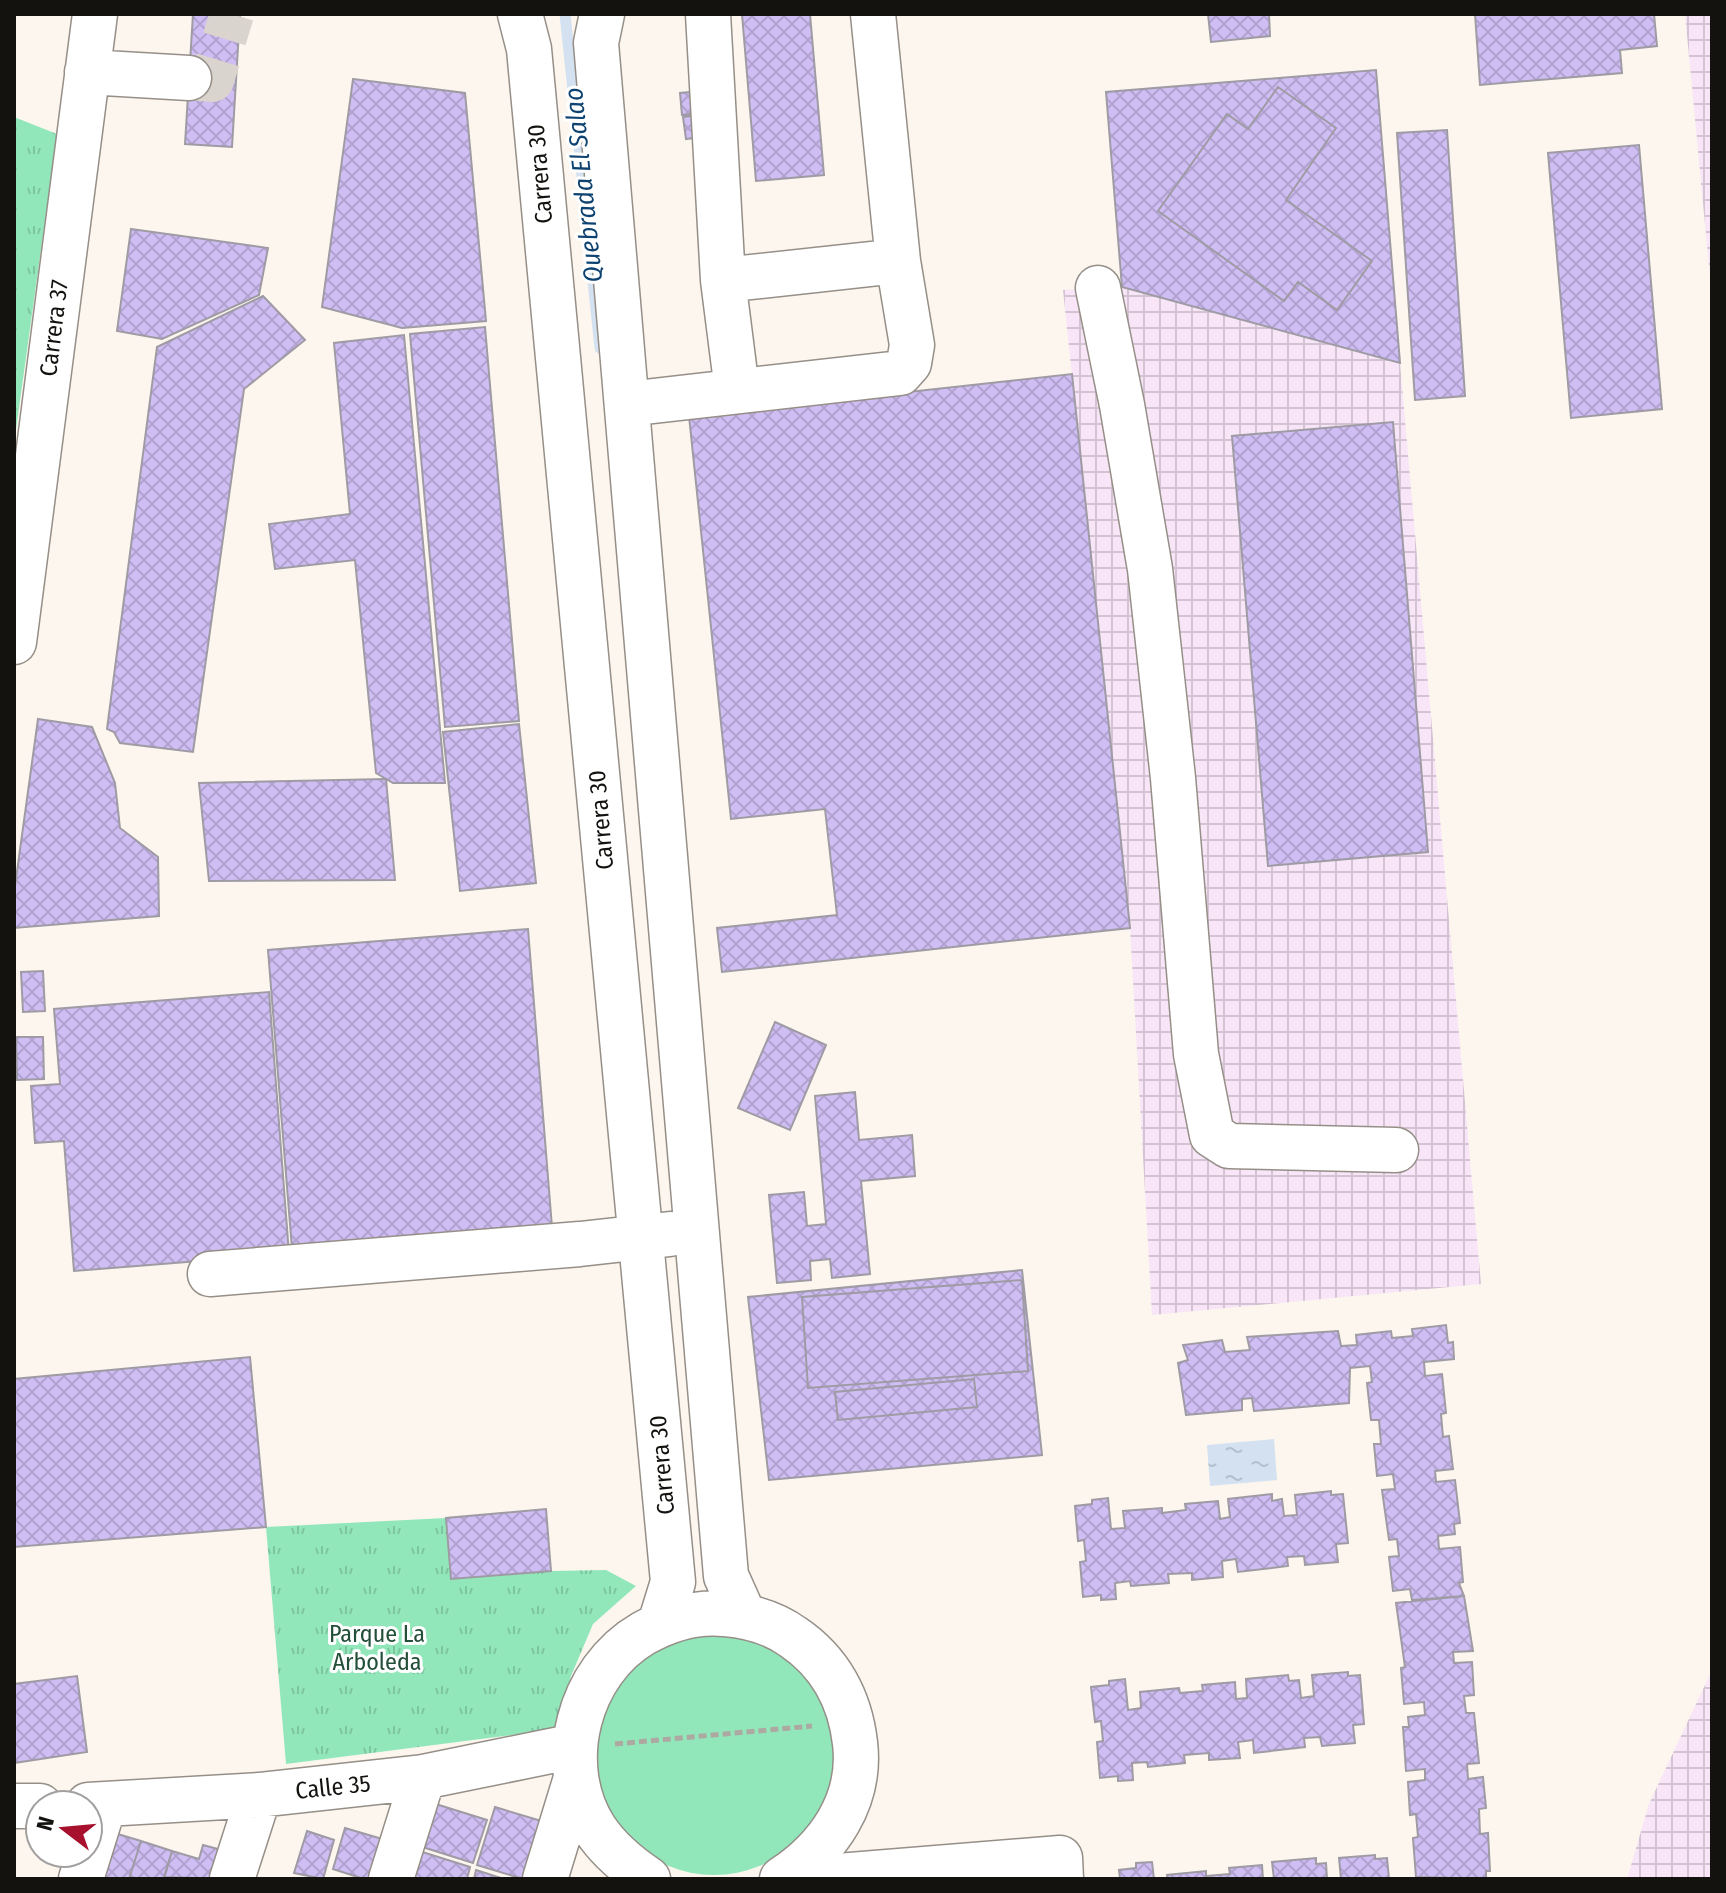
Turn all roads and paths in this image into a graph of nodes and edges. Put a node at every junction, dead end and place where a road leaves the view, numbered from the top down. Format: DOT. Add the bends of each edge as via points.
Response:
graph roads {
  1 [pos="95,14"];
  2 [pos="520,14"];
  3 [pos="602,14"];
  4 [pos="708,14"];
  5 [pos="873,14"];
  6 [pos="87,72"];
  7 [pos="189,78"];
  8 [pos="898,261"];
  9 [pos="723,280"];
  10 [pos="1098,288"];
  11 [pos="737,390"];
  12 [pos="627,404"];
  13 [pos="14,642"];
  14 [pos="1396,1150"];
  15 [pos="697,1231"];
  16 [pos="641,1238"];
  17 [pos="210,1274"];
  18 [pos="744,1616"];
  19 [pos="660,1624"];
  20 [pos="853,1722"];
  21 [pos="576,1762"];
  22 [pos="423,1777"];
  23 [pos="259,1795"];
  24 [pos="104,1805"];
  25 [pos="1061,1869"];
  26 [pos="906,1875"];
  27 [pos="232,1879"];
  28 [pos="391,1879"];
  29 [pos="545,1879"];
  30 [pos="648,1879"];
  31 [pos="782,1879"];
  32 [pos="801,1879"];
  1 -- 6 [label="street, Carrera 37"];
  2 -- 16 [label="street, Carrera 30" via="529,49"];
  3 -- 12 [label="street" via="596,43"];
  4 -- 9 [label="street"];
  5 -- 8 [label="street"];
  6 -- 7 [label="street"];
  6 -- 13 [label="street, Carrera 37"];
  8 -- 9 [label="street"];
  8 -- 11 [label="street" via="912,345 909,363 900,373"];
  9 -- 11 [label="street"];
  10 -- 14 [label="street" via="1150,569 1196,1054 1212,1135 1229,1146"];
  11 -- 12 [label="street"];
  12 -- 15 [label="street"];
  15 -- 16 [label="street"];
  15 -- 18 [label="street" via="726,1576"];
  16 -- 17 [label="street"];
  16 -- 19 [label="street, Carrera 30" via="673,1582"];
  18 -- 19 [label="street" via="688,1615"];
  18 -- 20 [label="street" via="766,1622 805,1645 836,1680"];
  19 -- 21 [label="street" via="610,1661 592,1687 580,1716"];
  20 -- 21 [label="path" via="671,1740"];
  20 -- 31 [label="street" via="855,1776 843,1814 821,1847"];
  21 -- 22 [label="street, Calle 35"];
  21 -- 29 [label="street"];
  21 -- 30 [label="street" via="583,1803 594,1828 629,1867"];
  22 -- 23 [label="street, Calle 35"];
  22 -- 28 [label="street"];
  23 -- 24 [label="street, Calle 35"];
  23 -- 27 [label="street"];
  25 -- 26 [label="street"];
  26 -- 32 [label="street"];
}
